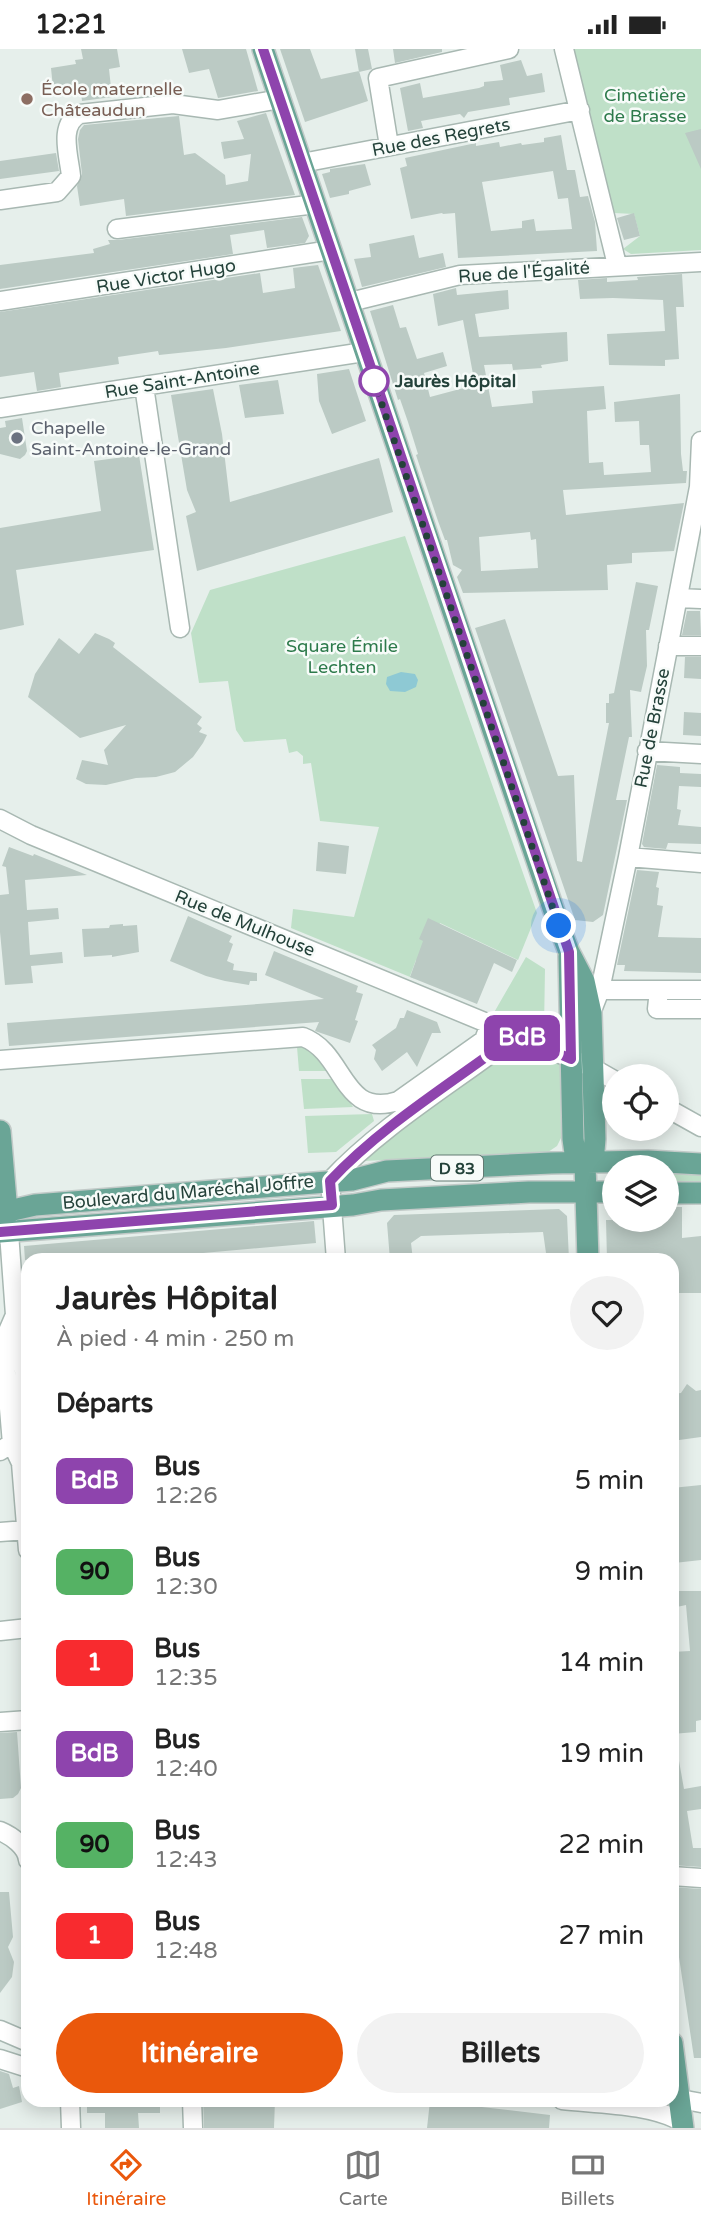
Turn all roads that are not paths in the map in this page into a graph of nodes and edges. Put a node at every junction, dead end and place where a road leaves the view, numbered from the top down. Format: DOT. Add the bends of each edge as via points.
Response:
graph roads {
  1 [pos="263,49"];
  2 [pos="509,49"];
  3 [pos="564,49"];
  4 [pos="280,99"];
  5 [pos="579,110"];
  6 [pos="389,146"];
  7 [pos="302,163"];
  8 [pos="0,199"];
  9 [pos="316,204"];
  10 [pos="117,229"];
  11 [pos="331,250"];
  12 [pos="701,262"];
  13 [pos="617,265"];
  14 [pos="0,301"];
  15 [pos="350,302"];
  16 [pos="364,352"];
  17 [pos="144,386"];
  18 [pos="0,408"];
  19 [pos="701,441"];
  20 [pos="678,598"];
  21 [pos="701,599"];
  22 [pos="180,628"];
  23 [pos="668,646"];
  24 [pos="701,646"];
  25 [pos="647,751"];
  26 [pos="701,754"];
  27 [pos="0,820"];
  28 [pos="628,857"];
  29 [pos="701,863"];
  30 [pos="569,952"];
  31 [pos="600,990"];
  32 [pos="659,990"];
  33 [pos="701,990"];
  34 [pos="701,1009"];
  35 [pos="591,1013"];
  36 [pos="490,1024"];
  37 [pos="516,1035"];
  38 [pos="571,1059"];
  39 [pos="0,1060"];
  40 [pos="593,1068"];
  41 [pos="602,1073"];
  42 [pos="679,1114"];
  43 [pos="701,1126"];
  44 [pos="0,1131"];
  45 [pos="585,1163"];
  46 [pos="701,1164"];
  47 [pos="330,1181"];
  48 [pos="587,1192"];
  49 [pos="602,1192"];
  50 [pos="679,1193"];
  51 [pos="701,1193"];
  52 [pos="332,1205"];
  53 [pos="4,1222"];
  54 [pos="336,1253"];
  55 [pos="588,1253"];
  56 [pos="8,1322"];
  57 [pos="21,1347"];
  58 [pos="21,1437"];
  59 [pos="6,1448"];
  60 [pos="21,1464"];
  61 [pos="21,1530"];
  62 [pos="0,1532"];
  63 [pos="21,1629"];
  64 [pos="0,1631"];
  65 [pos="21,1720"];
  66 [pos="0,1722"];
  67 [pos="0,1831"];
  68 [pos="21,1847"];
  69 [pos="679,1876"];
  70 [pos="701,1878"];
  71 [pos="0,2030"];
  72 [pos="21,2039"];
  73 [pos="0,2059"];
  74 [pos="21,2066"];
  75 [pos="679,2092"];
  76 [pos="680,2099"];
  77 [pos="701,2103"];
  78 [pos="70,2107"];
  79 [pos="192,2107"];
  80 [pos="620,2107"];
  81 [pos="683,2125"];
  82 [pos="71,2128"];
  83 [pos="193,2128"];
  1 -- 4 [label="main road"];
  2 -- 6 [label="street" via="378,78"];
  3 -- 5 [label="street"];
  4 -- 7 [label="main road"];
  4 -- 8 [label="street" via="218,110 173,104 80,114 66,128 71,176 57,192"];
  5 -- 6 [label="street, Rue des Regrets"];
  5 -- 13 [label="street"];
  6 -- 7 [label="street, Rue des Regrets"];
  7 -- 9 [label="main road"];
  9 -- 10 [label="street"];
  9 -- 11 [label="main road"];
  11 -- 14 [label="street, Rue Victor Hugo"];
  11 -- 15 [label="main road"];
  12 -- 13 [label="street, Rue de l'Égalité"];
  13 -- 15 [label="street, Rue de l'Égalité" via="460,275"];
  15 -- 16 [label="main road"];
  16 -- 17 [label="street, Rue Saint-Antoine"];
  16 -- 30 [label="main road"];
  17 -- 18 [label="street, Rue Saint-Antoine"];
  17 -- 22 [label="street"];
  19 -- 20 [label="street, Rue de Brasse" via="699,487"];
  20 -- 21 [label="street"];
  20 -- 23 [label="street, Rue de Brasse"];
  23 -- 24 [label="street"];
  23 -- 25 [label="street, Rue de Brasse"];
  25 -- 26 [label="street"];
  25 -- 28 [label="street, Rue de Brasse"];
  27 -- 36 [label="street, Rue de Mulhouse"];
  28 -- 29 [label="street"];
  28 -- 31 [label="street, Rue de Brasse"];
  30 -- 35 [label="main road" via="584,981"];
  30 -- 38 [label="main road"];
  31 -- 32 [label="street"];
  31 -- 35 [label="street, Rue de Brasse"];
  32 -- 33 [label="street"];
  32 -- 34 [label="street" via="657,1009"];
  35 -- 40 [label="main road"];
  36 -- 37 [label="street, Rue de Mulhouse"];
  36 -- 39 [label="street" via="484,1040 398,1101 384,1105 368,1104 355,1096 322,1048 303,1037"];
  37 -- 38 [label="street, Rue de Mulhouse"];
  37 -- 47 [label="street" via="401,1120"];
  38 -- 40 [label="street, Rue de Mulhouse"];
  38 -- 45 [label="main road" via="573,1139 575,1153"];
  40 -- 41 [label="street, Rue de Mulhouse"];
  40 -- 45 [label="main road" via="594,1151"];
  42 -- 43 [label="street"];
  44 -- 53 [label="main road"];
  45 -- 46 [label="main road, D 83"];
  45 -- 47 [label="main road, Boulevard du Maréchal Joffre / D 83" via="379,1171"];
  45 -- 48 [label="main road"];
  47 -- 52 [label="street"];
  47 -- 53 [label="main road, Boulevard du Maréchal Joffre / D 83" via="34,1205"];
  48 -- 49 [label="main road, D 83"];
  48 -- 52 [label="main road, Boulevard du Maréchal Joffre / D 83" via="516,1192"];
  48 -- 55 [label="main road"];
  50 -- 51 [label="main road"];
  52 -- 53 [label="main road, Boulevard du Maréchal Joffre / D 83"];
  52 -- 54 [label="street"];
  53 -- 56 [label="street"];
  56 -- 57 [label="street" via="20,1335"];
  58 -- 59 [label="street"];
  59 -- 60 [label="street"];
  61 -- 62 [label="street"];
  63 -- 64 [label="street"];
  65 -- 66 [label="street"];
  67 -- 68 [label="street"];
  69 -- 70 [label="street"];
  71 -- 72 [label="street"];
  73 -- 74 [label="street"];
  75 -- 76 [label="main road"];
  76 -- 77 [label="street"];
  76 -- 81 [label="main road"];
  78 -- 82 [label="street"];
  79 -- 83 [label="street"];
  80 -- 81 [label="street" via="670,2115"];
}
